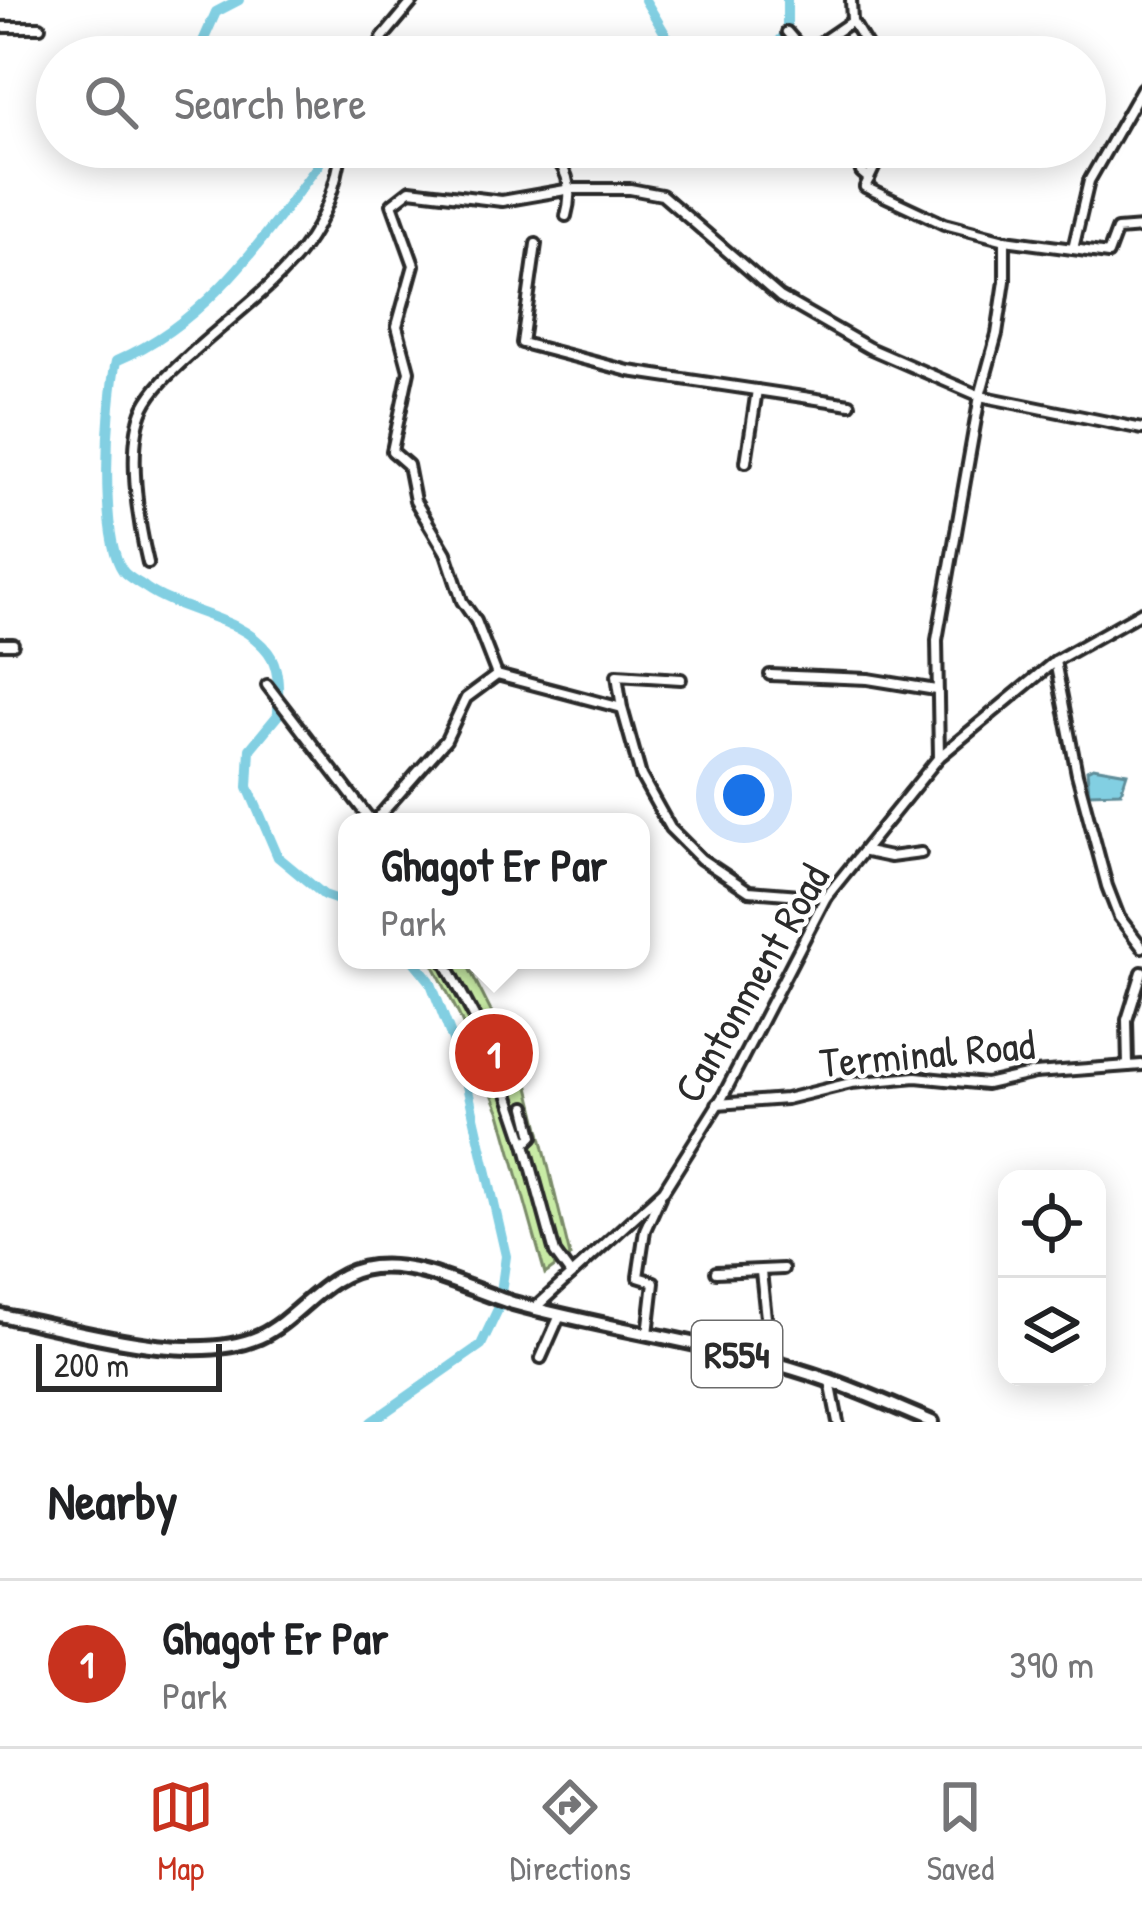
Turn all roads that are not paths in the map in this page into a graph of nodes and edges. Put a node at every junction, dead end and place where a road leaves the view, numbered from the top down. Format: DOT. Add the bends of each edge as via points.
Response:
graph roads {
  1 [pos="414,0"];
  2 [pos="851,0"];
  3 [pos="852,21"];
  4 [pos="0,27"];
  5 [pos="40,27"];
  6 [pos="787,32"];
  7 [pos="384,36"];
  8 [pos="791,36"];
  9 [pos="830,36"];
  10 [pos="861,36"];
  11 [pos="1142,88"];
  12 [pos="1106,152"];
  13 [pos="339,168"];
  14 [pos="560,168"];
  15 [pos="860,168"];
  16 [pos="874,168"];
  17 [pos="1097,168"];
  18 [pos="868,179"];
  19 [pos="571,189"];
  20 [pos="566,216"];
  21 [pos="1142,228"];
  22 [pos="1005,240"];
  23 [pos="536,244"];
  24 [pos="1073,249"];
  25 [pos="757,390"];
  26 [pos="980,396"];
  27 [pos="850,404"];
  28 [pos="1142,429"];
  29 [pos="746,462"];
  30 [pos="148,562"];
  31 [pos="1142,612"];
  32 [pos="0,644"];
  33 [pos="13,644"];
  34 [pos="1055,662"];
  35 [pos="497,675"];
  36 [pos="770,675"];
  37 [pos="681,679"];
  38 [pos="267,685"];
  39 [pos="936,690"];
  40 [pos="622,708"];
  41 [pos="939,758"];
  42 [pos="366,813"];
  43 [pos="381,813"];
  44 [pos="866,851"];
  45 [pos="921,853"];
  46 [pos="826,897"];
  47 [pos="1142,947"];
  48 [pos="448,969"];
  49 [pos="1142,972"];
  50 [pos="1142,1065"];
  51 [pos="1128,1066"];
  52 [pos="717,1104"];
  53 [pos="526,1107"];
  54 [pos="525,1144"];
  55 [pos="664,1190"];
  56 [pos="782,1269"];
  57 [pos="716,1271"];
  58 [pos="760,1271"];
  59 [pos="571,1275"];
  60 [pos="535,1308"];
  61 [pos="560,1313"];
  62 [pos="0,1315"];
  63 [pos="647,1334"];
  64 [pos="541,1358"];
  65 [pos="771,1364"];
  66 [pos="830,1380"];
  67 [pos="838,1422"];
  68 [pos="932,1422"];
  1 -- 7 [label="street"];
  2 -- 3 [label="street"];
  3 -- 9 [label="street"];
  3 -- 10 [label="street"];
  4 -- 5 [label="street"];
  6 -- 8 [label="street"];
  11 -- 12 [label="street"];
  13 -- 30 [label="street" via="303,249 145,406 135,452"];
  14 -- 19 [label="street"];
  15 -- 18 [label="street"];
  16 -- 18 [label="street"];
  17 -- 24 [label="street"];
  18 -- 22 [label="street" via="865,187 944,224"];
  19 -- 20 [label="street"];
  19 -- 26 [label="street" via="662,195 779,297 868,348"];
  19 -- 35 [label="street" via="502,201 410,190 392,204 414,265 397,326 409,371 392,451 408,465 415,501"];
  21 -- 24 [label="street" via="1117,230 1108,254"];
  22 -- 24 [label="street"];
  22 -- 26 [label="street" via="997,334"];
  23 -- 25 [label="street" via="522,343 629,371"];
  25 -- 27 [label="street"];
  25 -- 29 [label="street"];
  26 -- 28 [label="street"];
  26 -- 39 [label="street" via="937,640"];
  31 -- 34 [label="street, Cantonment Road"];
  32 -- 33 [label="street"];
  34 -- 41 [label="street, Cantonment Road"];
  34 -- 47 [label="street" via="1107,886"];
  35 -- 40 [label="street"];
  35 -- 43 [label="street" via="466,698 446,740"];
  36 -- 39 [label="street"];
  37 -- 40 [label="street" via="617,675"];
  38 -- 42 [label="street"];
  39 -- 41 [label="street"];
  40 -- 46 [label="street" via="641,776 670,828 701,859 749,891"];
  41 -- 44 [label="street, Cantonment Road"];
  44 -- 45 [label="street"];
  44 -- 46 [label="street, Cantonment Road"];
  46 -- 52 [label="street, Cantonment Road"];
  48 -- 54 [label="street" via="496,1058"];
  49 -- 51 [label="street" via="1127,1020"];
  50 -- 51 [label="street, Terminal Road"];
  51 -- 52 [label="street, Terminal Road" via="986,1084 916,1077"];
  52 -- 55 [label="street, Cantonment Road"];
  53 -- 54 [label="street" via="533,1136"];
  54 -- 59 [label="street" via="555,1253"];
  55 -- 59 [label="street, Cantonment Road"];
  55 -- 63 [label="street" via="645,1230 638,1277 654,1282"];
  56 -- 58 [label="street"];
  57 -- 58 [label="street"];
  58 -- 65 [label="street"];
  59 -- 60 [label="street, Cantonment Road"];
  60 -- 61 [label="main road, R554"];
  60 -- 62 [label="main road" via="398,1267 372,1267 322,1288 262,1336 216,1348 162,1346"];
  61 -- 63 [label="main road, R554"];
  61 -- 64 [label="street"];
  63 -- 65 [label="main road, R554"];
  65 -- 66 [label="main road, R554"];
  66 -- 67 [label="street"];
  66 -- 68 [label="main road, R554"];
}
